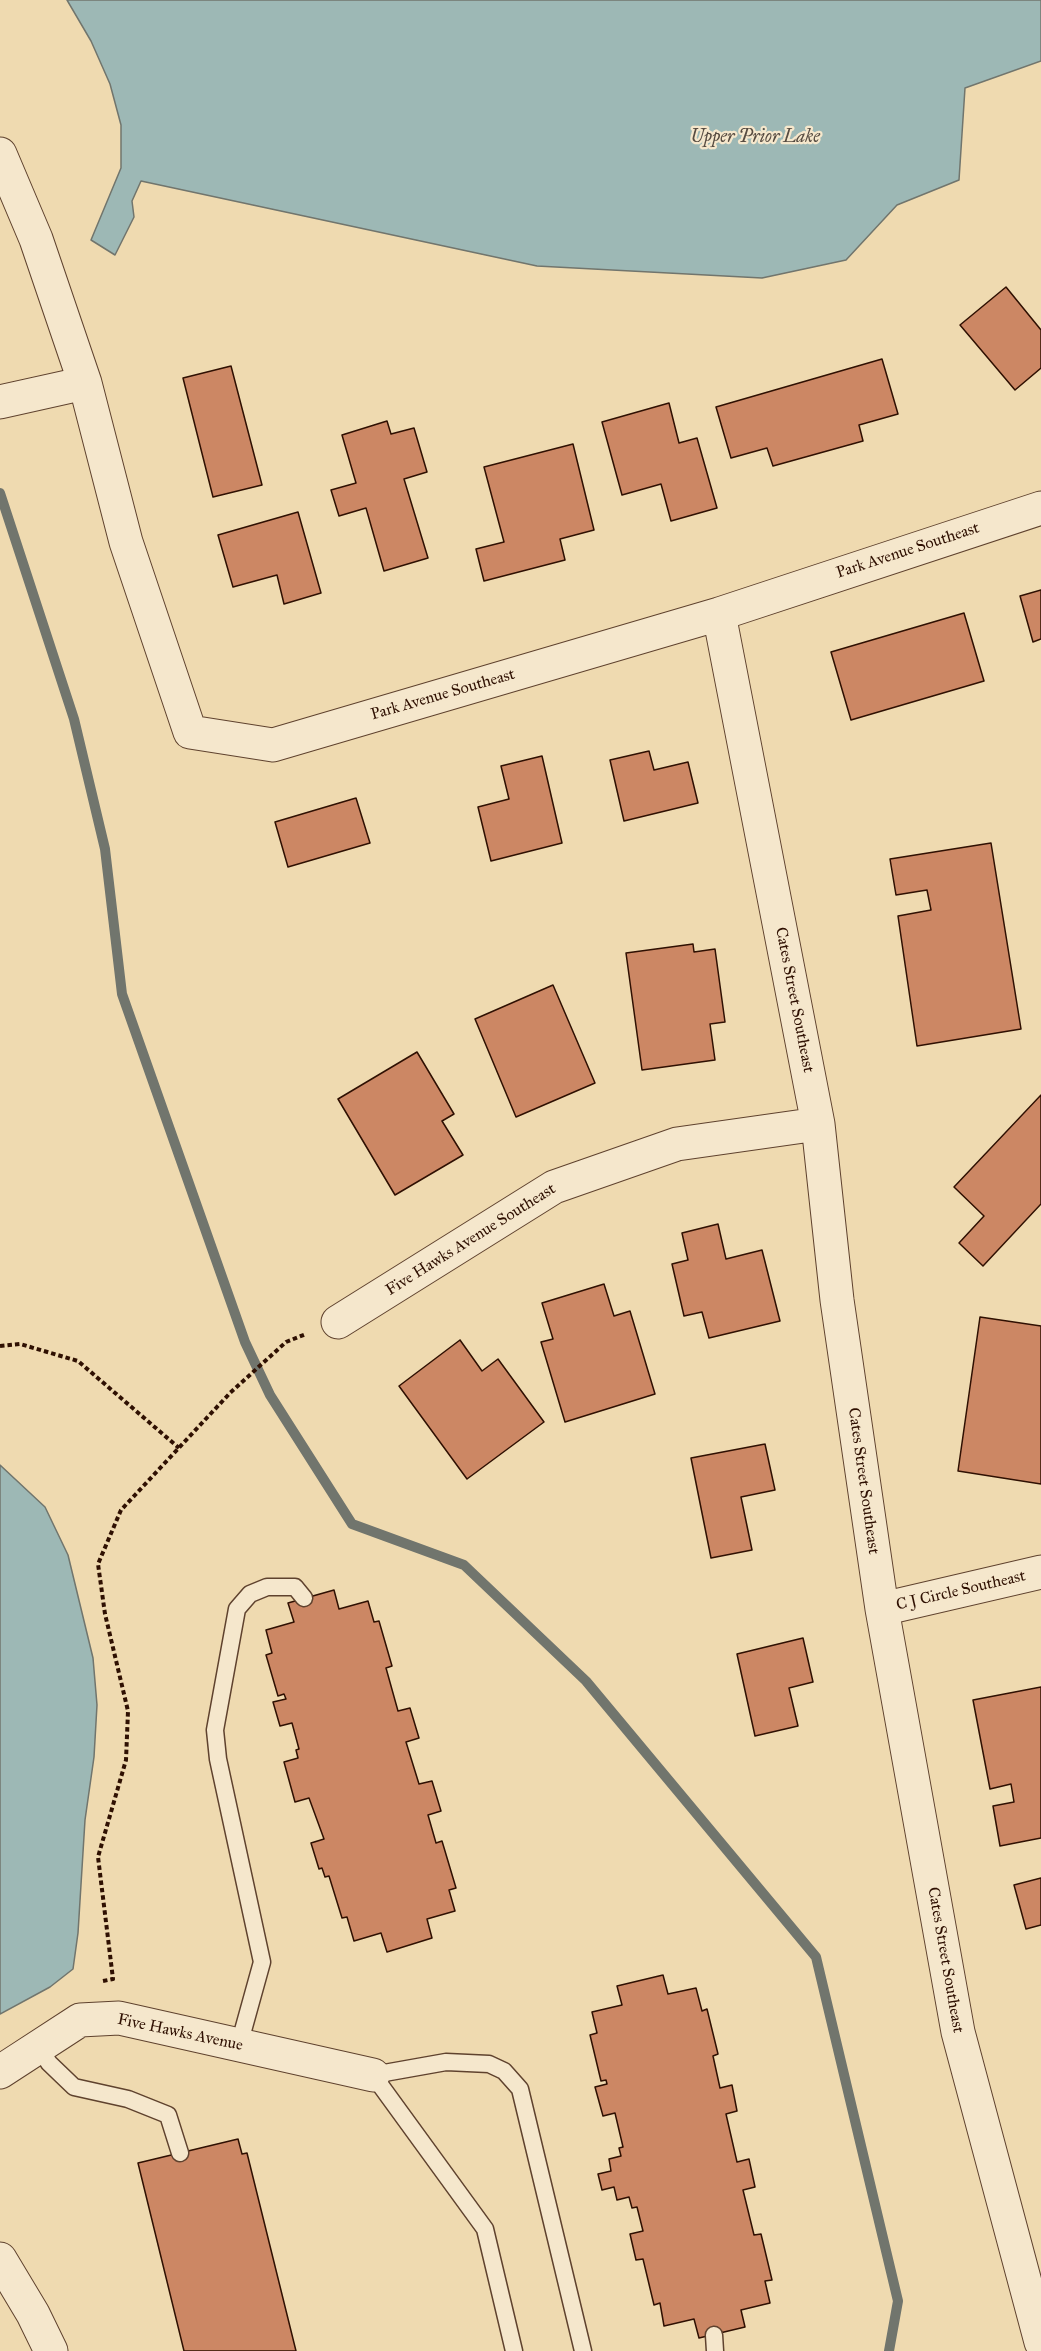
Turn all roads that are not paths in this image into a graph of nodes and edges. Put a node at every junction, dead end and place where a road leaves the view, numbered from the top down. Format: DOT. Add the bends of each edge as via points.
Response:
graph roads {
  1 [pos="0,154"];
  2 [pos="85,383"];
  3 [pos="0,402"];
  4 [pos="1041,508"];
  5 [pos="719,614"];
  6 [pos="818,1124"];
  7 [pos="338,1322"];
  8 [pos="1041,1572"];
  9 [pos="304,1598"];
  10 [pos="882,1609"];
  11 [pos="239,2045"];
  12 [pos="39,2047"];
  13 [pos="0,2072"];
  14 [pos="373,2075"];
  15 [pos="180,2153"];
  16 [pos="0,2259"];
  17 [pos="1041,2342"];
  18 [pos="51,2351"];
  19 [pos="514,2351"];
  20 [pos="583,2351"];
  1 -- 2 [label="street" via="36,239"];
  2 -- 3 [label="street"];
  2 -- 5 [label="street, Park Avenue Southeast" via="126,542 190,732 273,745"];
  4 -- 5 [label="street, Park Avenue Southeast"];
  5 -- 6 [label="street, Cates Street Southeast"];
  6 -- 7 [label="street, Five Hawks Avenue Southeast" via="677,1144 554,1187"];
  6 -- 10 [label="street, Cates Street Southeast" via="837,1300"];
  8 -- 10 [label="street, C J Circle Southeast"];
  9 -- 11 [label="lane" via="295,1587 267,1587 250,1594 237,1609 215,1730 262,1962"];
  10 -- 17 [label="street, Cates Street Southeast" via="958,2032"];
  11 -- 12 [label="street, Five Hawks Avenue" via="119,2018 80,2020"];
  11 -- 14 [label="street, Five Hawks Avenue"];
  12 -- 13 [label="street, Five Hawks Avenue"];
  12 -- 15 [label="lane" via="48,2063 74,2087 128,2099 168,2115"];
  14 -- 19 [label="lane" via="485,2229"];
  14 -- 20 [label="lane" via="446,2062 489,2064 504,2071 520,2089"];
  16 -- 18 [label="street"];
}
